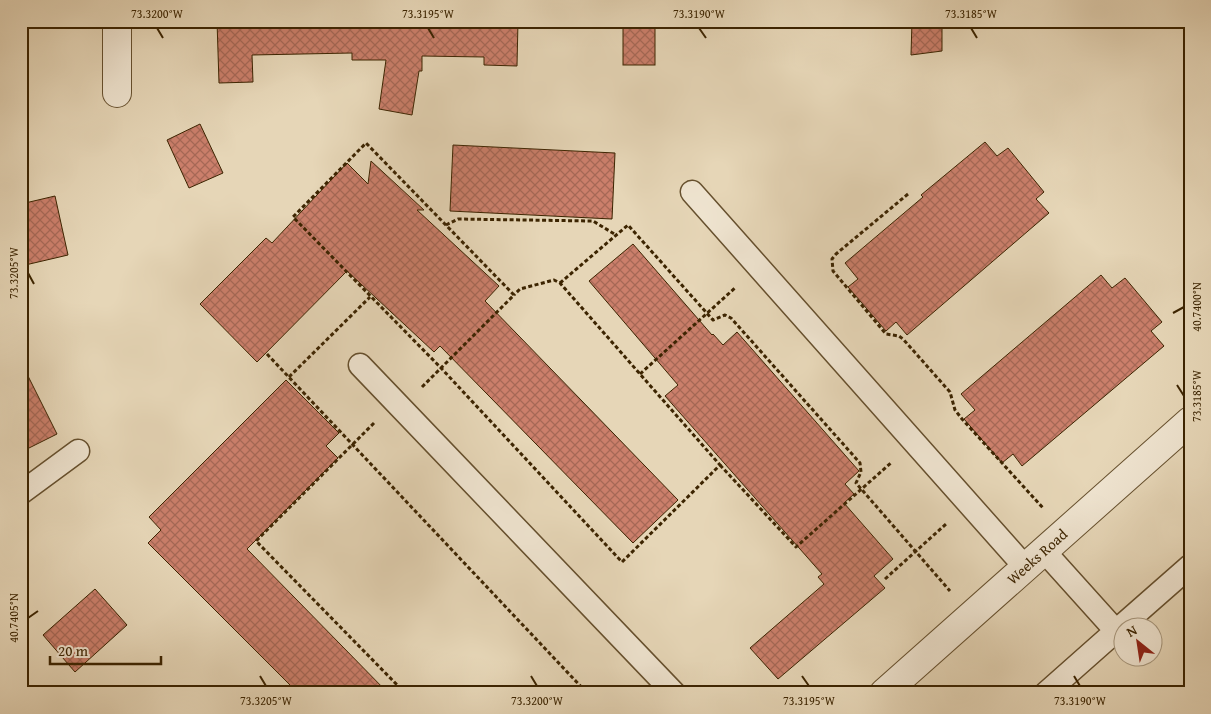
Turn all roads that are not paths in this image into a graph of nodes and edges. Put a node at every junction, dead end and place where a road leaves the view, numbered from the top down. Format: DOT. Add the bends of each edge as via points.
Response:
graph roads {
  1 [pos="117,21"];
  2 [pos="117,93"];
  3 [pos="692,192"];
  4 [pos="360,365"];
  5 [pos="1190,420"];
  6 [pos="78,451"];
  7 [pos="21,493"];
  8 [pos="1035,559"];
  9 [pos="1190,566"];
  10 [pos="1132,616"];
  11 [pos="1114,628"];
  12 [pos="1114,632"];
  13 [pos="674,693"];
  14 [pos="884,693"];
  15 [pos="1046,693"];
  1 -- 2 [label="street"];
  3 -- 8 [label="lane" via="970,504"];
  4 -- 13 [label="lane"];
  5 -- 8 [label="street, Weeks Road"];
  6 -- 7 [label="lane"];
  8 -- 11 [label="lane"];
  8 -- 14 [label="street, Weeks Road"];
  9 -- 10 [label="lane"];
  12 -- 15 [label="lane"];
}
